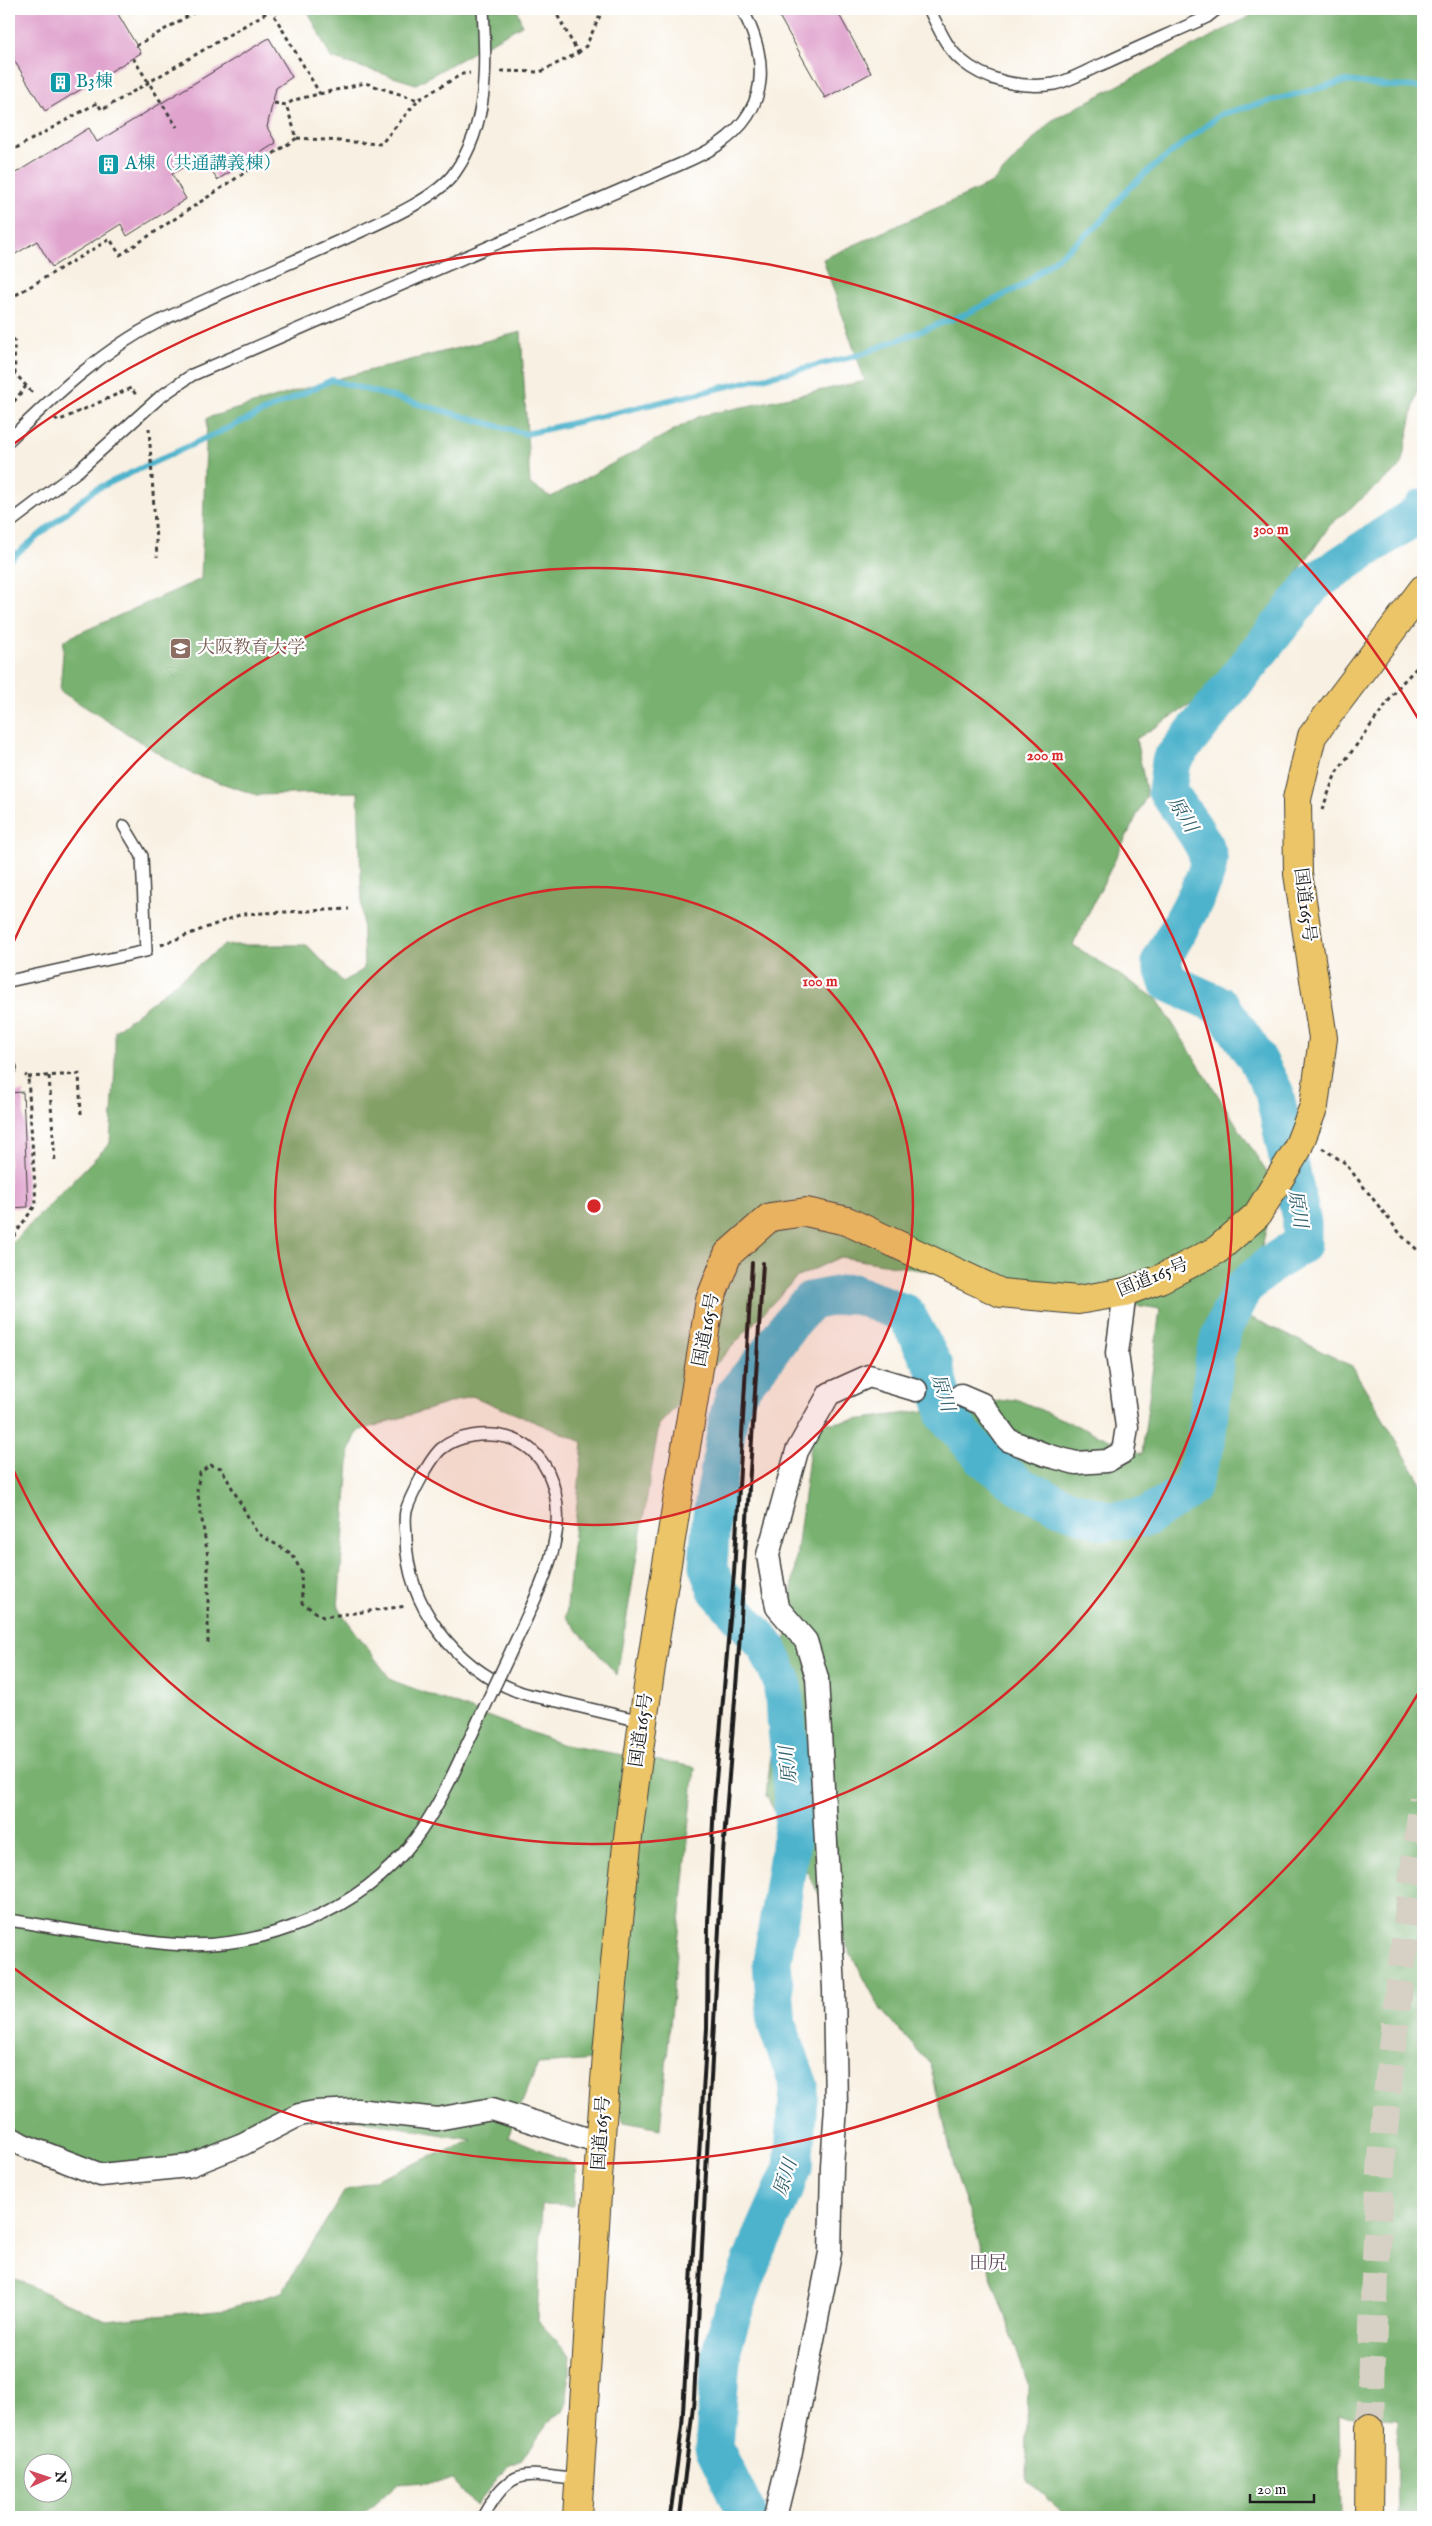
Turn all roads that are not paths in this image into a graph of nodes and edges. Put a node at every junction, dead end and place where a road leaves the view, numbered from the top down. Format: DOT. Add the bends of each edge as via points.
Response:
graph roads {
  1 [pos="483,9"];
  2 [pos="742,9"];
  3 [pos="929,9"];
  4 [pos="1217,9"];
  5 [pos="9,440"];
  6 [pos="9,522"];
  7 [pos="1420,596"];
  8 [pos="124,826"];
  9 [pos="9,981"];
  10 [pos="1125,1292"];
  11 [pos="916,1390"];
  12 [pos="961,1395"];
  13 [pos="642,1721"];
  14 [pos="9,1920"];
  15 [pos="9,2137"];
  16 [pos="600,2142"];
  17 [pos="1370,2428"];
  18 [pos="580,2480"];
  19 [pos="484,2515"];
  20 [pos="577,2517"];
  21 [pos="775,2517"];
  22 [pos="1369,2517"];
  1 -- 5 [label="lane" via="486,70 478,128 454,173 424,199 380,223 158,322 94,363 61,389"];
  2 -- 6 [label="lane" via="752,27 762,63 758,98 745,121 719,145 192,375 160,397 79,470"];
  3 -- 4 [label="lane" via="944,39 960,60 1005,83 1032,85 1055,84 1082,73 1207,17"];
  7 -- 10 [label="highway, 国道165号" via="1312,736 1297,799 1298,874 1323,1038 1314,1106 1300,1143 1257,1215 1217,1250 1160,1279"];
  8 -- 9 [label="lane" via="142,856 146,951"];
  10 -- 12 [label="street" via="1117,1353 1127,1427 1123,1452 1107,1461 1076,1463 1046,1455 1008,1440 982,1404"];
  10 -- 13 [label="highway, 国道165号" via="1078,1300 1001,1293 847,1221 806,1212 770,1217 728,1254 710,1300"];
  11 -- 21 [label="street" via="869,1376 830,1394 797,1451 768,1555 777,1607 806,1641 817,1678 834,1989 836,2106 830,2253"];
  13 -- 14 [label="lane, bridge" via="518,1692 484,1674 441,1635 415,1588 406,1555 406,1512 419,1481 441,1449 467,1436 495,1434 518,1440 541,1458 555,1487 558,1522 547,1573 521,1630 463,1753 440,1802 414,1840 371,1883 348,1898 284,1930 251,1938 210,1944 171,1944"];
  13 -- 16 [label="highway, 国道165号" via="619,1921"];
  15 -- 16 [label="street" via="101,2175 188,2166 243,2144 299,2115 315,2112 357,2110 437,2119 492,2109"];
  16 -- 18 [label="highway, 国道165号"];
  17 -- 22 [label="highway"];
  18 -- 19 [label="lane" via="522,2475 505,2483"];
  18 -- 20 [label="highway, 国道165号"];
}
